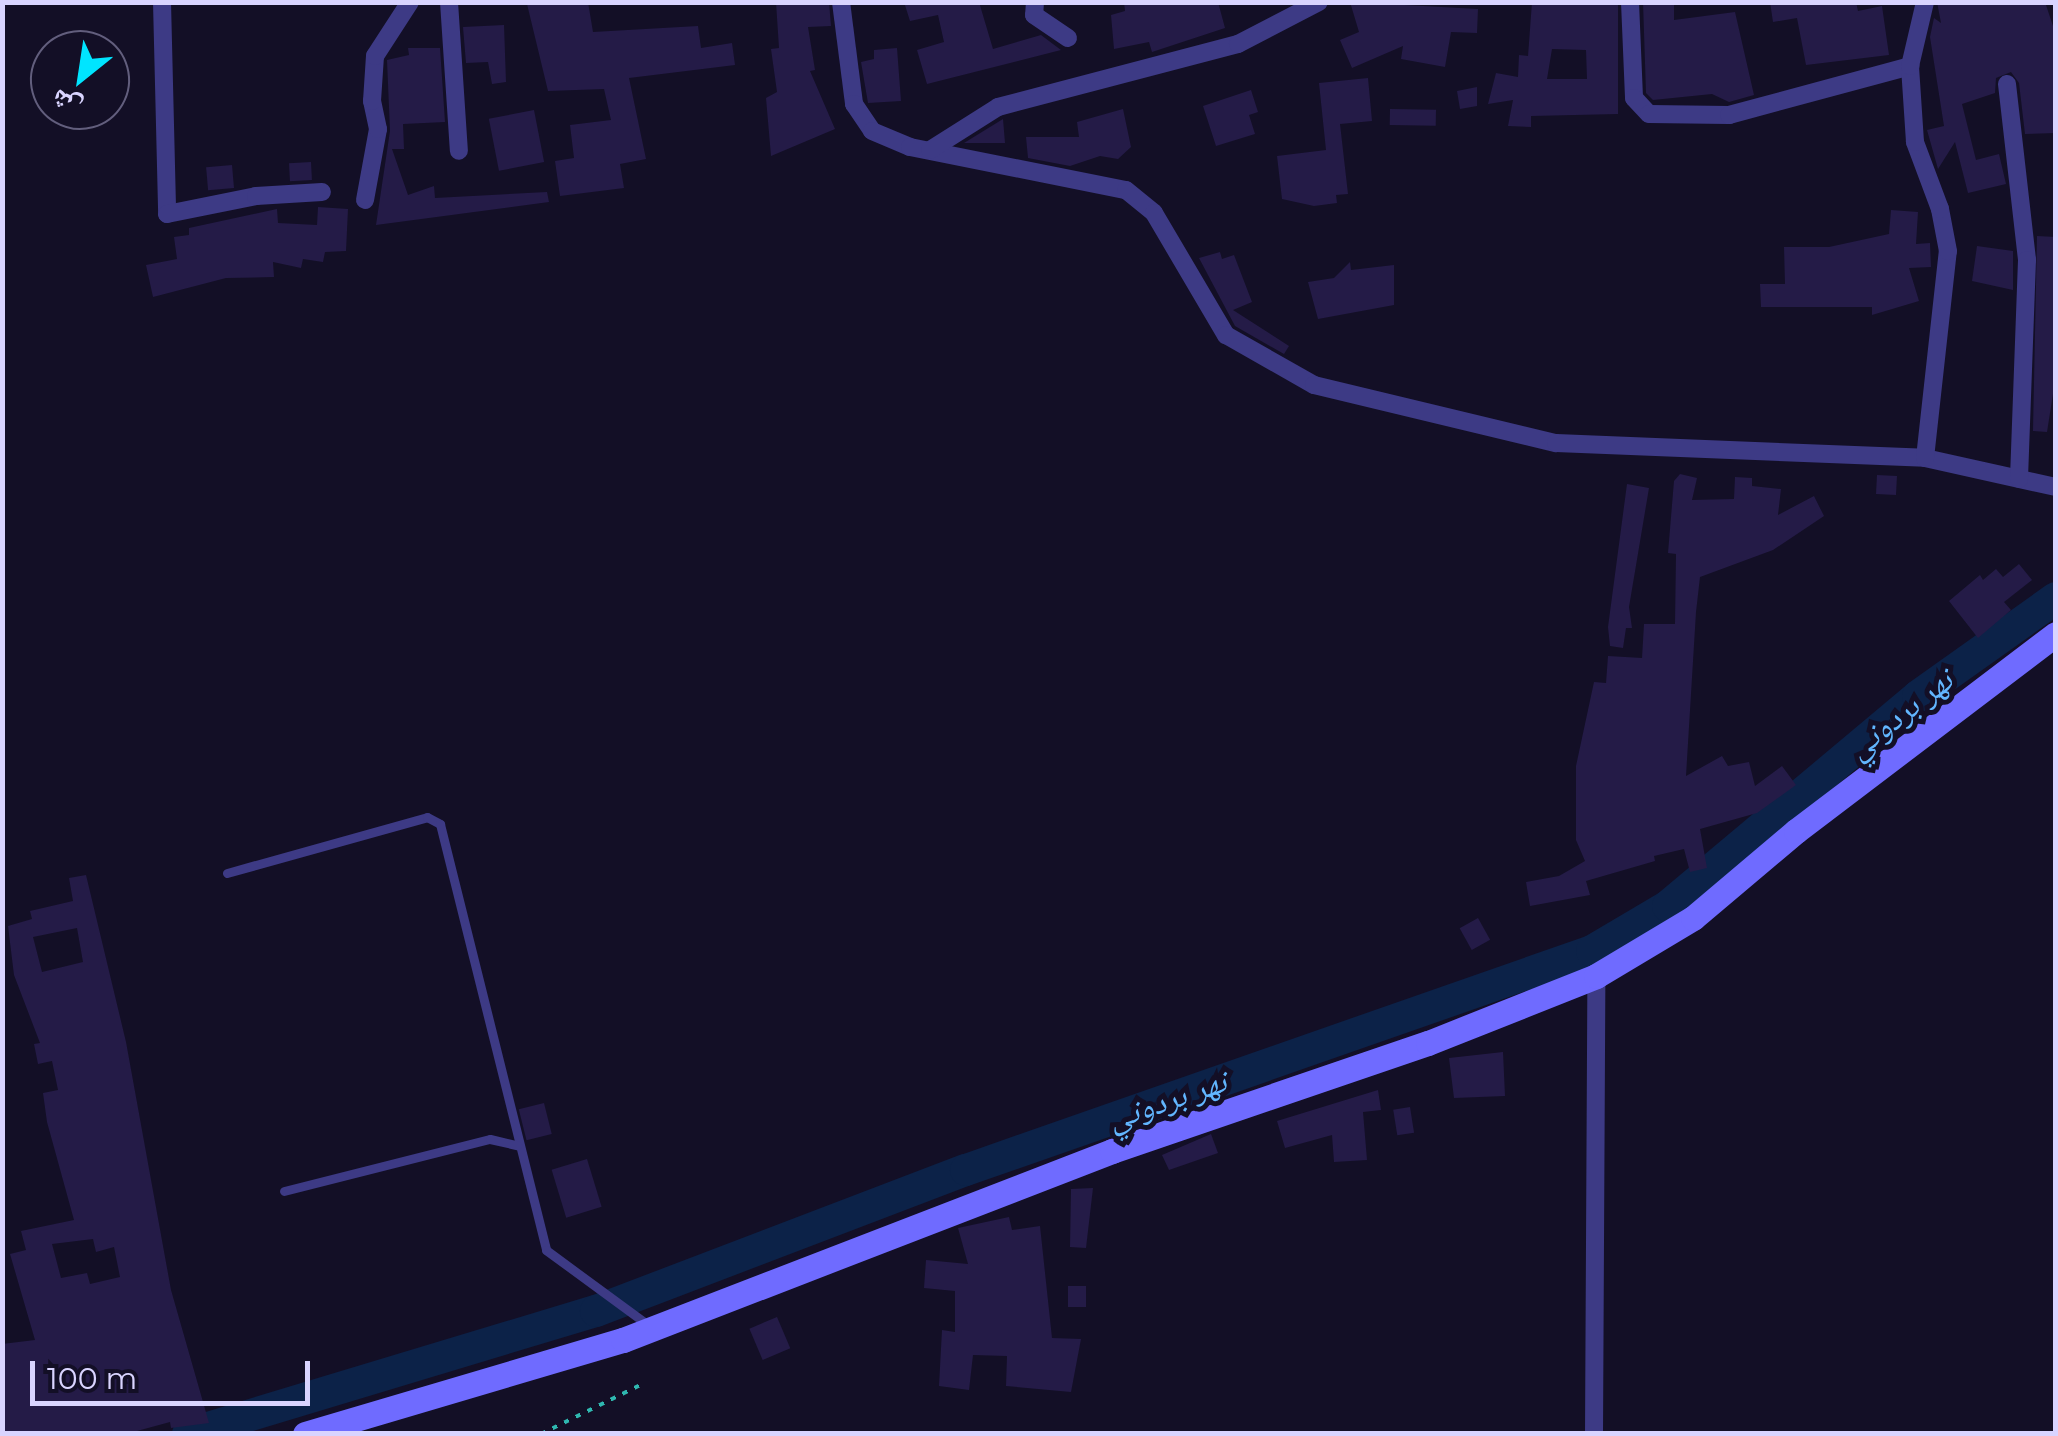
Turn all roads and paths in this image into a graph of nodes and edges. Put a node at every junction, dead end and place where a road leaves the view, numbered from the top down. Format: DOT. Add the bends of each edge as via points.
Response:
graph roads {
  1 [pos="162,2"];
  2 [pos="410,2"];
  3 [pos="448,2"];
  4 [pos="841,2"];
  5 [pos="1034,2"];
  6 [pos="1319,2"];
  7 [pos="1630,2"];
  8 [pos="1925,2"];
  9 [pos="1068,38"];
  10 [pos="1910,66"];
  11 [pos="2007,84"];
  12 [pos="930,150"];
  13 [pos="459,152"];
  14 [pos="322,192"];
  15 [pos="365,200"];
  16 [pos="1925,458"];
  17 [pos="2019,479"];
  18 [pos="2056,487"];
  19 [pos="2056,634"];
  20 [pos="227,873"];
  21 [pos="1596,976"];
  22 [pos="517,1144"];
  23 [pos="284,1191"];
  24 [pos="646,1323"];
  25 [pos="642,1384"];
  26 [pos="305,1434"];
  27 [pos="540,1434"];
  28 [pos="1594,1434"];
  1 -- 14 [label="street" via="167,214 256,196"];
  2 -- 15 [label="street" via="375,56 378,129"];
  3 -- 13 [label="street"];
  4 -- 12 [label="street" via="861,119 887,140"];
  5 -- 9 [label="street" via="1034,15"];
  6 -- 12 [label="street" via="1238,44 998,106"];
  7 -- 10 [label="street" via="1634,98 1649,114 1729,114"];
  8 -- 10 [label="street"];
  10 -- 16 [label="street" via="1919,164 1940,208 1948,251"];
  11 -- 17 [label="street" via="2027,260"];
  12 -- 16 [label="street" via="1126,190 1154,213 1226,334 1314,385 1556,442"];
  16 -- 17 [label="street"];
  17 -- 18 [label="street"];
  19 -- 21 [label="street" via="1693,918"];
  20 -- 22 [label="lane" via="428,817 440,824"];
  21 -- 24 [label="street" via="1428,1043 1112,1150"];
  21 -- 28 [label="street"];
  22 -- 23 [label="lane" via="490,1139"];
  22 -- 24 [label="lane" via="546,1250"];
  24 -- 26 [label="street"];
  25 -- 27 [label="path"];
}
